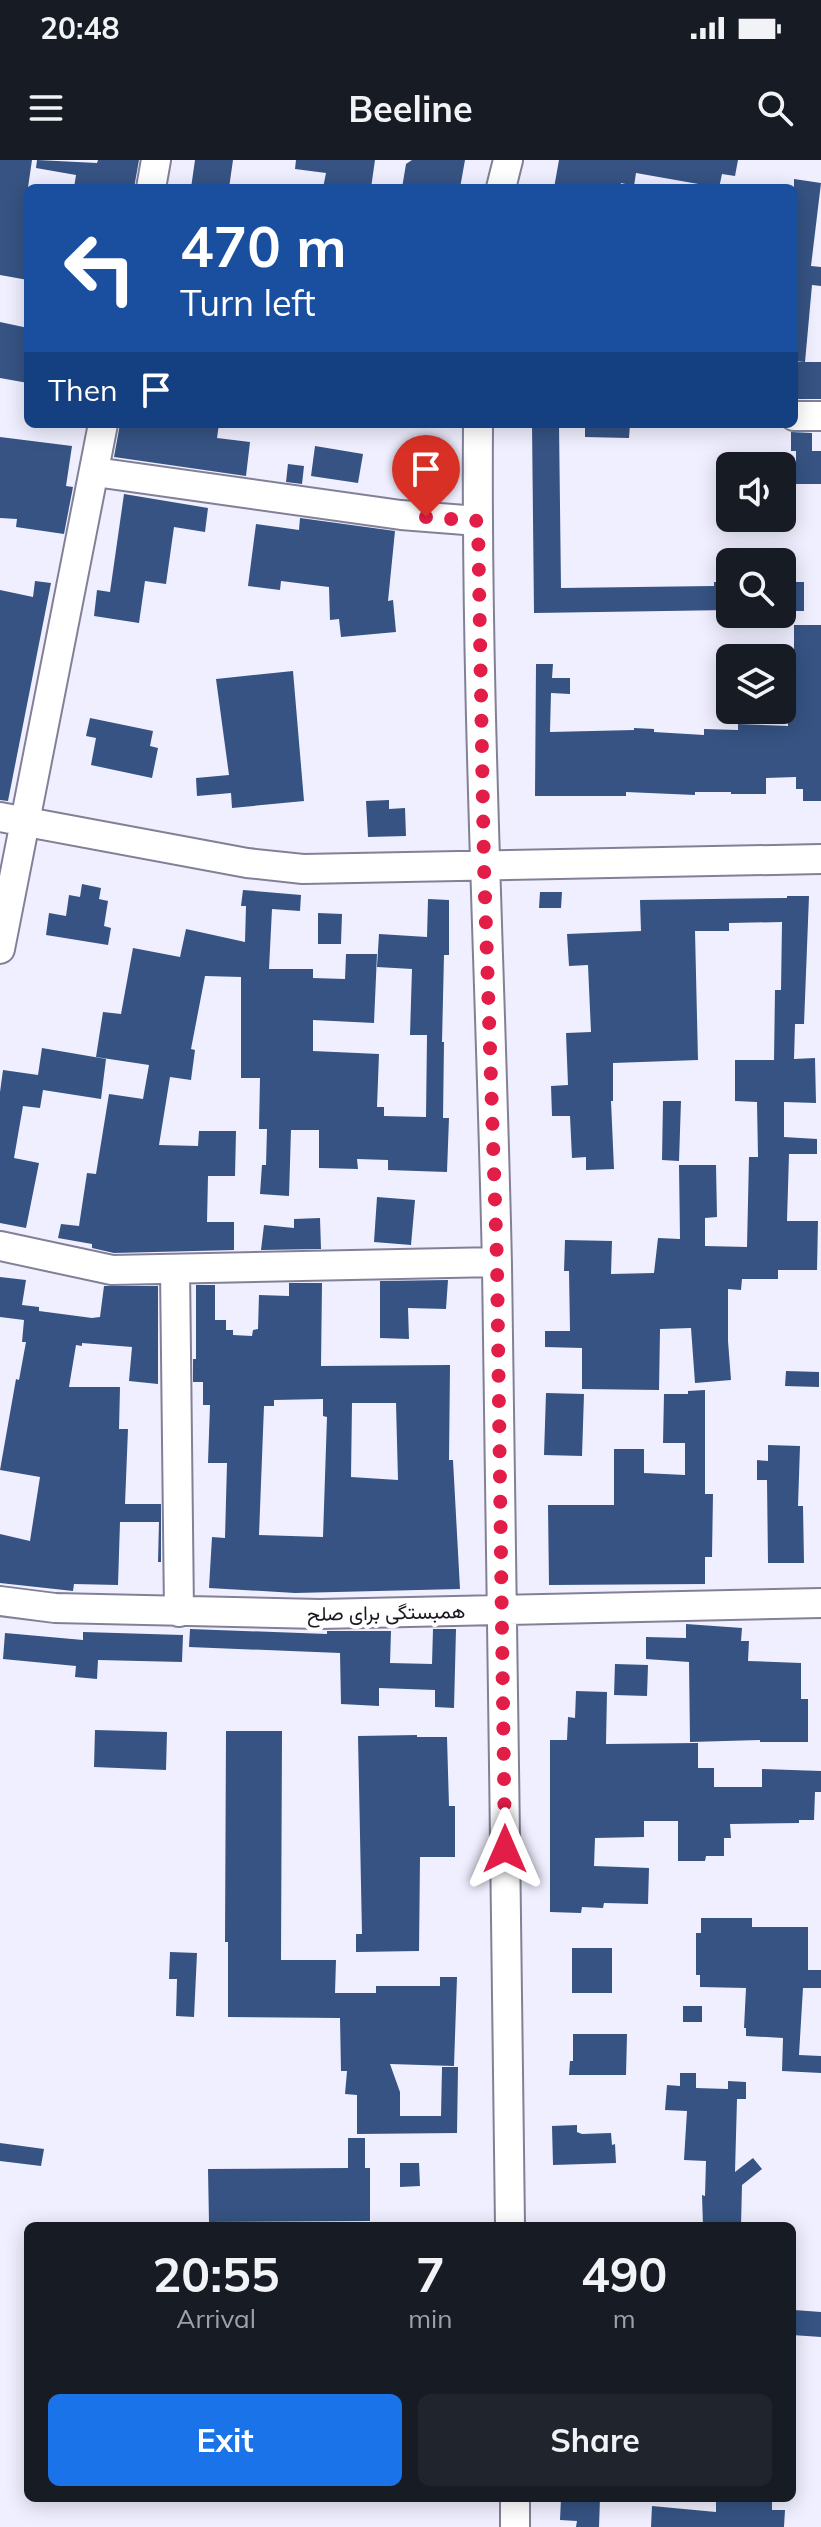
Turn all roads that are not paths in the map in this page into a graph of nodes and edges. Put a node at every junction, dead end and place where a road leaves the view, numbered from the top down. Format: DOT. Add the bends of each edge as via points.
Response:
graph roads {
  1 [pos="156,160"];
  2 [pos="508,160"];
  3 [pos="152,184"];
  4 [pos="502,184"];
  5 [pos="798,416"];
  6 [pos="821,416"];
  7 [pos="102,428"];
  8 [pos="478,428"];
  9 [pos="95,472"];
  10 [pos="478,521"];
  11 [pos="13,819"];
  12 [pos="821,859"];
  13 [pos="484,866"];
  14 [pos="0,949"];
  15 [pos="0,1246"];
  16 [pos="497,1262"];
  17 [pos="175,1269"];
  18 [pos="0,1601"];
  19 [pos="821,1603"];
  20 [pos="503,1610"];
  21 [pos="179,1612"];
  22 [pos="510,2222"];
  23 [pos="515,2502"];
  24 [pos="515,2527"];
  1 -- 3 [label="street"];
  2 -- 4 [label="street"];
  5 -- 6 [label="street"];
  7 -- 9 [label="street"];
  8 -- 10 [label="street"];
  9 -- 10 [label="street"];
  9 -- 11 [label="street"];
  10 -- 13 [label="street"];
  11 -- 13 [label="street" via="303,869"];
  11 -- 14 [label="street"];
  12 -- 13 [label="street"];
  13 -- 16 [label="street"];
  15 -- 17 [label="street" via="112,1270"];
  16 -- 17 [label="street"];
  16 -- 20 [label="street"];
  17 -- 21 [label="street"];
  18 -- 21 [label="street, همبستگی برای صلح"];
  19 -- 20 [label="street, همبستگی برای صلح"];
  20 -- 21 [label="street, همبستگی برای صلح"];
  20 -- 22 [label="street"];
  23 -- 24 [label="street"];
}
